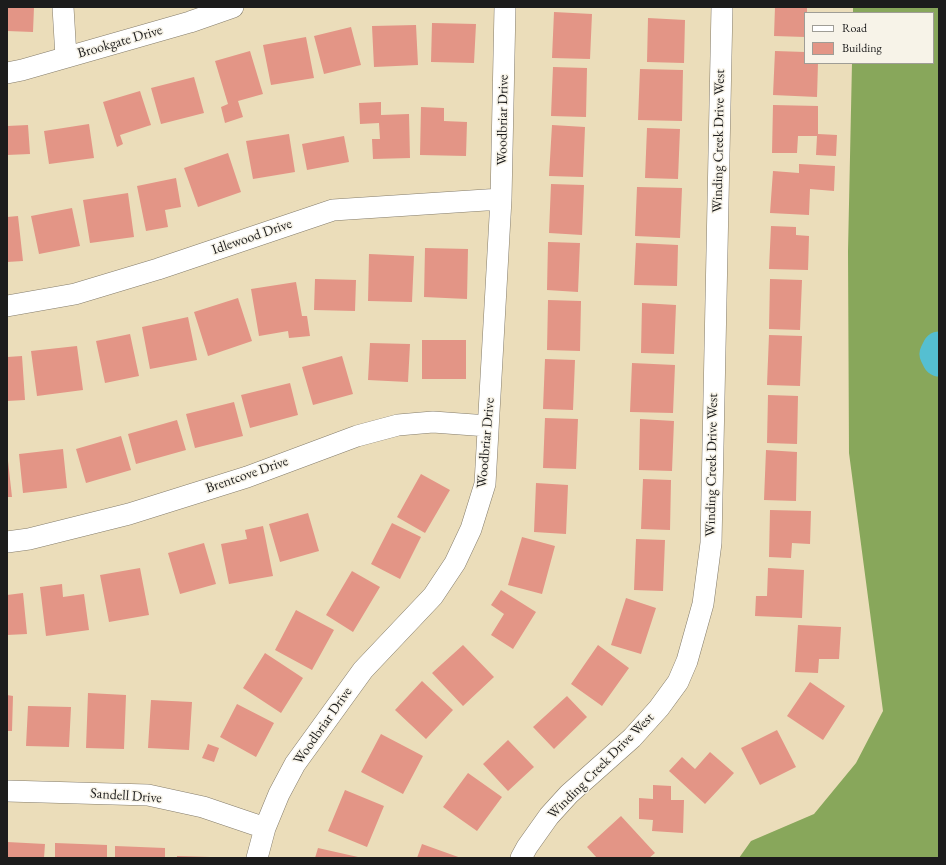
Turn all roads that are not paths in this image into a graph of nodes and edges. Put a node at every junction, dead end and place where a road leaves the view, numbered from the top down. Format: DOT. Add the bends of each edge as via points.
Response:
graph roads {
  1 [pos="63,7"];
  2 [pos="233,7"];
  3 [pos="505,7"];
  4 [pos="722,7"];
  5 [pos="66,57"];
  6 [pos="7,73"];
  7 [pos="501,199"];
  8 [pos="7,306"];
  9 [pos="488,426"];
  10 [pos="7,542"];
  11 [pos="7,791"];
  12 [pos="266,828"];
  13 [pos="257,858"];
  14 [pos="521,858"];
  1 -- 5 [label="street"];
  2 -- 5 [label="street, Brookgate Drive" via="190,22"];
  3 -- 7 [label="street, Woodbriar Drive"];
  4 -- 14 [label="street, Winding Creek Drive West" via="711,543 703,604 687,662 678,682 632,738 569,794 549,816"];
  5 -- 6 [label="street, Brookgate Drive"];
  7 -- 8 [label="street, Idlewood Drive" via="333,210 151,272 75,294"];
  7 -- 9 [label="street, Woodbriar Drive"];
  9 -- 10 [label="street, Brentcove Drive" via="433,422 398,425 357,436 247,477 129,514 28,540"];
  9 -- 12 [label="street, Woodbriar Drive" via="485,484 471,529 455,563 433,596 363,670 295,764"];
  11 -- 12 [label="street, Sandell Drive" via="148,795 203,807"];
  12 -- 13 [label="street, Woodbriar Drive"];
}
